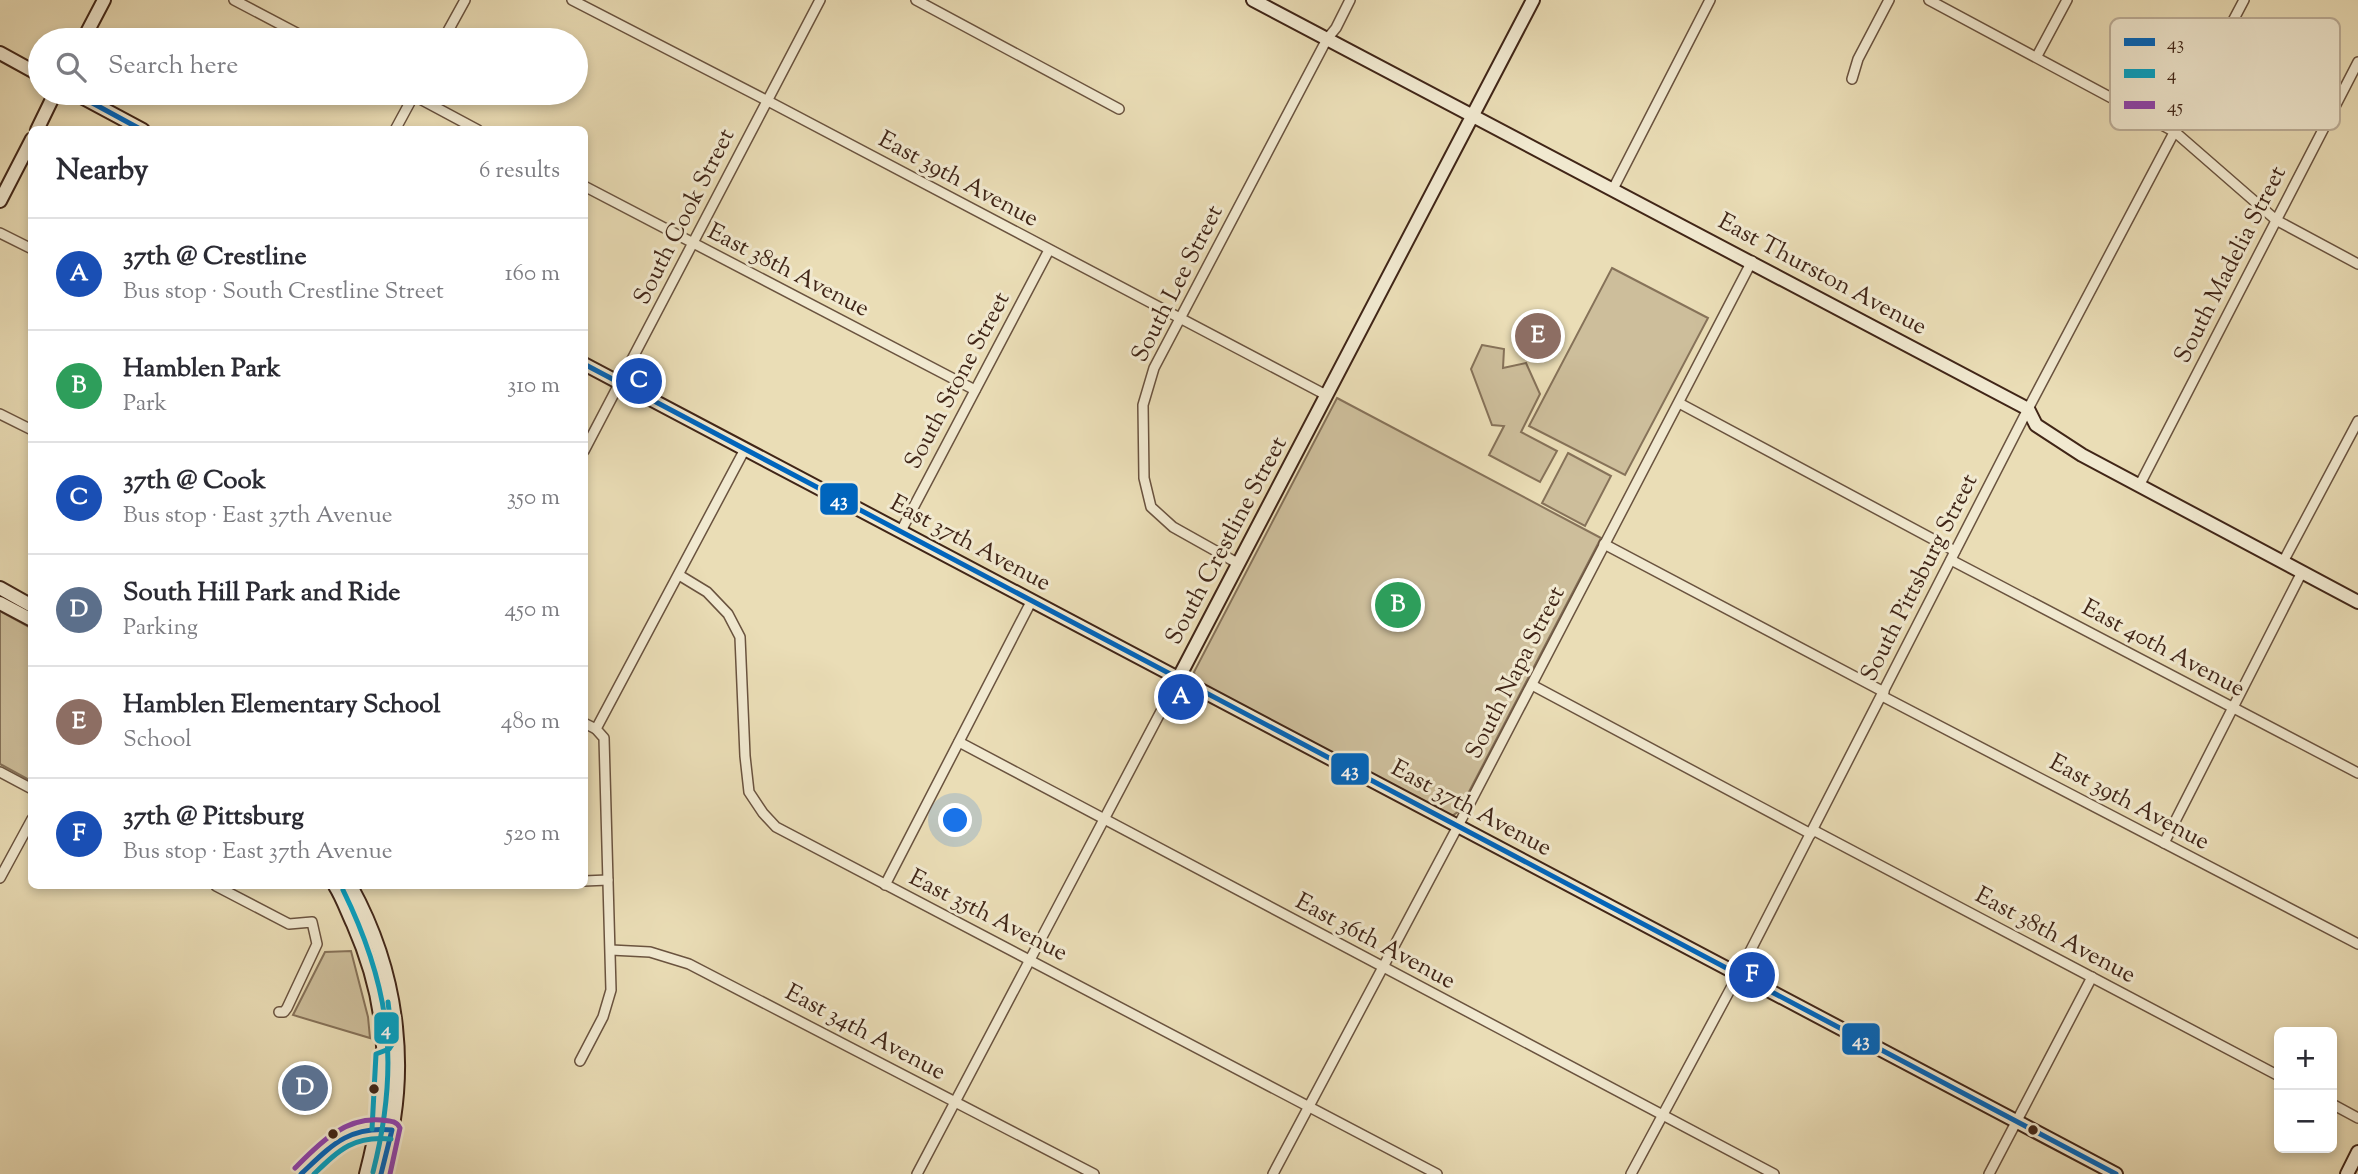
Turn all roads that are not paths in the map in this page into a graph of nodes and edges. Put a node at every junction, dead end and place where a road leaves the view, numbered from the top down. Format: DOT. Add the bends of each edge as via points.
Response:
graph roads {
  1 [pos="104,0"];
  2 [pos="234,0"];
  3 [pos="465,0"];
  4 [pos="572,0"];
  5 [pos="820,0"];
  6 [pos="916,0"];
  7 [pos="1253,0"];
  8 [pos="1350,0"];
  9 [pos="1533,0"];
  10 [pos="1710,0"];
  11 [pos="1889,0"];
  12 [pos="1929,0"];
  13 [pos="2067,0"];
  14 [pos="2244,0"];
  15 [pos="2235,18"];
  16 [pos="89,28"];
  17 [pos="287,28"];
  18 [pos="450,28"];
  19 [pos="1327,39"];
  20 [pos="0,53"];
  21 [pos="2037,56"];
  22 [pos="2358,62"];
  23 [pos="28,68"];
  24 [pos="1852,79"];
  25 [pos="2110,96"];
  26 [pos="2340,97"];
  27 [pos="766,100"];
  28 [pos="49,105"];
  29 [pos="96,105"];
  30 [pos="407,105"];
  31 [pos="432,105"];
  32 [pos="1119,109"];
  33 [pos="1473,116"];
  34 [pos="39,126"];
  35 [pos="136,126"];
  36 [pos="397,126"];
  37 [pos="471,126"];
  38 [pos="2171,130"];
  39 [pos="2323,130"];
  40 [pos="2175,132"];
  41 [pos="28,147"];
  42 [pos="588,188"];
  43 [pos="1613,189"];
  44 [pos="0,201"];
  45 [pos="2276,220"];
  46 [pos="0,233"];
  47 [pos="694,244"];
  48 [pos="28,248"];
  49 [pos="1049,250"];
  50 [pos="1752,261"];
  51 [pos="2358,264"];
  52 [pos="1180,318"];
  53 [pos="588,366"];
  54 [pos="621,383"];
  55 [pos="975,390"];
  56 [pos="1326,395"];
  57 [pos="1678,403"];
  58 [pos="2028,409"];
  59 [pos="0,414"];
  60 [pos="2358,421"];
  61 [pos="28,428"];
  62 [pos="588,444"];
  63 [pos="745,449"];
  64 [pos="2139,486"];
  65 [pos="901,531"];
  66 [pos="1604,544"];
  67 [pos="1953,556"];
  68 [pos="2284,562"];
  69 [pos="1239,564"];
  70 [pos="2302,572"];
  71 [pos="679,575"];
  72 [pos="0,588"];
  73 [pos="1032,600"];
  74 [pos="2358,602"];
  75 [pos="0,603"];
  76 [pos="28,604"];
  77 [pos="28,618"];
  78 [pos="1178,678"];
  79 [pos="1532,685"];
  80 [pos="1883,694"];
  81 [pos="2233,707"];
  82 [pos="588,725"];
  83 [pos="596,729"];
  84 [pos="959,742"];
  85 [pos="0,772"];
  86 [pos="2358,773"];
  87 [pos="28,787"];
  88 [pos="1104,819"];
  89 [pos="28,826"];
  90 [pos="1458,826"];
  91 [pos="1812,832"];
  92 [pos="2164,843"];
  93 [pos="0,878"];
  94 [pos="608,880"];
  95 [pos="588,881"];
  96 [pos="885,885"];
  97 [pos="222,889"];
  98 [pos="336,889"];
  99 [pos="353,889"];
  100 [pos="2358,944"];
  101 [pos="611,950"];
  102 [pos="1030,960"];
  103 [pos="1383,968"];
  104 [pos="1739,973"];
  105 [pos="2092,977"];
  106 [pos="279,1012"];
  107 [pos="580,1061"];
  108 [pos="2274,1073"];
  109 [pos="954,1102"];
  110 [pos="1309,1105"];
  111 [pos="2337,1107"];
  112 [pos="1662,1116"];
  113 [pos="2358,1118"];
  114 [pos="2017,1121"];
  115 [pos="2358,1152"];
  116 [pos="366,1174"];
  117 [pos="381,1174"];
  118 [pos="917,1174"];
  119 [pos="1094,1174"];
  120 [pos="1273,1174"];
  121 [pos="1437,1174"];
  122 [pos="1631,1174"];
  123 [pos="1774,1174"];
  124 [pos="1989,1174"];
  125 [pos="2116,1174"];
  126 [pos="2347,1174"];
  1 -- 16 [label="street"];
  2 -- 17 [label="street"];
  3 -- 18 [label="street"];
  4 -- 27 [label="street, East 39th Avenue"];
  5 -- 27 [label="street, South Cook Street"];
  6 -- 32 [label="street"];
  7 -- 19 [label="street, East Thurston Avenue"];
  8 -- 19 [label="street, South Lee Street"];
  9 -- 33 [label="street, South Crestline Street"];
  10 -- 43 [label="street"];
  11 -- 24 [label="street"];
  12 -- 21 [label="street"];
  13 -- 21 [label="street"];
  14 -- 15 [label="street, South Pittsburg Street"];
  19 -- 33 [label="street, East Thurston Avenue"];
  19 -- 52 [label="street, South Lee Street"];
  20 -- 23 [label="street"];
  21 -- 25 [label="street"];
  22 -- 26 [label="street, South Madelia Street"];
  27 -- 47 [label="street, South Cook Street"];
  27 -- 49 [label="street, East 39th Avenue"];
  28 -- 34 [label="street"];
  29 -- 35 [label="street"];
  30 -- 36 [label="street"];
  31 -- 37 [label="street"];
  33 -- 43 [label="street, East Thurston Avenue"];
  33 -- 56 [label="street, South Crestline Street"];
  38 -- 40 [label="street"];
  39 -- 45 [label="street, South Madelia Street"];
  40 -- 45 [label="street"];
  40 -- 58 [label="street, South Pittsburg Street"];
  41 -- 44 [label="street"];
  42 -- 47 [label="street, East 38th Avenue"];
  43 -- 50 [label="street, East Thurston Avenue"];
  45 -- 51 [label="street"];
  45 -- 64 [label="street, South Madelia Street"];
  46 -- 48 [label="street"];
  47 -- 54 [label="street, South Cook Street"];
  47 -- 55 [label="street, East 38th Avenue"];
  49 -- 52 [label="street, East 39th Avenue"];
  49 -- 55 [label="street, South Stone Street"];
  50 -- 57 [label="street, South Napa Street"];
  50 -- 58 [label="street, East Thurston Avenue"];
  52 -- 56 [label="street, East 39th Avenue"];
  52 -- 69 [label="street, South Lee Street" via="1154,368 1143,405 1144,478 1152,507 1173,527"];
  53 -- 54 [label="street, East 37th Avenue"];
  54 -- 62 [label="street, South Cook Street"];
  54 -- 63 [label="street, East 37th Avenue"];
  55 -- 65 [label="street, South Stone Street"];
  56 -- 69 [label="street, South Crestline Street"];
  57 -- 66 [label="street, South Napa Street"];
  57 -- 67 [label="street, East 40th Avenue"];
  58 -- 64 [label="street, East Thurston Avenue" via="2036,425 2053,438"];
  58 -- 67 [label="street, South Pittsburg Street"];
  59 -- 61 [label="street"];
  60 -- 68 [label="street"];
  63 -- 65 [label="street, East 37th Avenue"];
  63 -- 71 [label="street"];
  64 -- 68 [label="street, East Thurston Avenue"];
  65 -- 73 [label="street, East 37th Avenue"];
  66 -- 79 [label="street, South Napa Street"];
  66 -- 80 [label="street, East 39th Avenue"];
  67 -- 80 [label="street, South Pittsburg Street"];
  67 -- 81 [label="street, East 40th Avenue"];
  68 -- 70 [label="street, East Thurston Avenue"];
  69 -- 78 [label="street, South Crestline Street"];
  70 -- 74 [label="street, East Thurston Avenue"];
  70 -- 81 [label="street"];
  71 -- 83 [label="street"];
  71 -- 96 [label="street, East 35th Avenue" via="707,592 728,614 740,637 749,792 776,827"];
  72 -- 76 [label="street"];
  73 -- 78 [label="street, East 37th Avenue"];
  73 -- 84 [label="street"];
  75 -- 77 [label="street"];
  78 -- 88 [label="street, South Crestline Street"];
  78 -- 90 [label="street, East 37th Avenue"];
  79 -- 90 [label="street, South Napa Street"];
  79 -- 91 [label="street, East 38th Avenue"];
  80 -- 91 [label="street, South Pittsburg Street"];
  80 -- 92 [label="street, East 39th Avenue"];
  81 -- 86 [label="street, East 40th Avenue"];
  81 -- 92 [label="street"];
  82 -- 83 [label="street"];
  83 -- 94 [label="street" via="604,738"];
  84 -- 88 [label="street, East 36th Avenue"];
  84 -- 96 [label="street"];
  85 -- 87 [label="street"];
  88 -- 102 [label="street, South Crestline Street"];
  88 -- 103 [label="street, East 36th Avenue"];
  89 -- 93 [label="street"];
  90 -- 103 [label="street, South Napa Street"];
  90 -- 104 [label="street, East 37th Avenue"];
  91 -- 104 [label="street, South Pittsburg Street"];
  91 -- 105 [label="street, East 38th Avenue"];
  92 -- 100 [label="street, East 39th Avenue"];
  94 -- 95 [label="street"];
  94 -- 101 [label="street"];
  96 -- 102 [label="street, East 35th Avenue"];
  97 -- 106 [label="street" via="289,924 312,922 317,944 284,1012"];
  98 -- 116 [label="street" via="365,952 379,998 384,1042 378,1127"];
  99 -- 117 [label="street" via="382,955 400,1062 398,1102"];
  101 -- 107 [label="street" via="611,990"];
  101 -- 109 [label="street, East 34th Avenue" via="650,953 690,964"];
  102 -- 109 [label="street, South Crestline Street"];
  102 -- 110 [label="street, East 35th Avenue"];
  103 -- 110 [label="street, South Napa Street"];
  103 -- 112 [label="street, East 36th Avenue"];
  104 -- 112 [label="street, South Pittsburg Street"];
  104 -- 114 [label="street, East 37th Avenue"];
  105 -- 108 [label="street, East 38th Avenue"];
  105 -- 114 [label="street"];
  109 -- 118 [label="street, South Crestline Street"];
  109 -- 119 [label="street, East 34th Avenue"];
  110 -- 120 [label="street, South Napa Street"];
  110 -- 121 [label="street, East 35th Avenue"];
  111 -- 113 [label="street"];
  112 -- 122 [label="street, South Pittsburg Street"];
  112 -- 123 [label="street, East 36th Avenue"];
  114 -- 124 [label="street"];
  114 -- 125 [label="street, East 37th Avenue"];
  115 -- 126 [label="street"];
}
